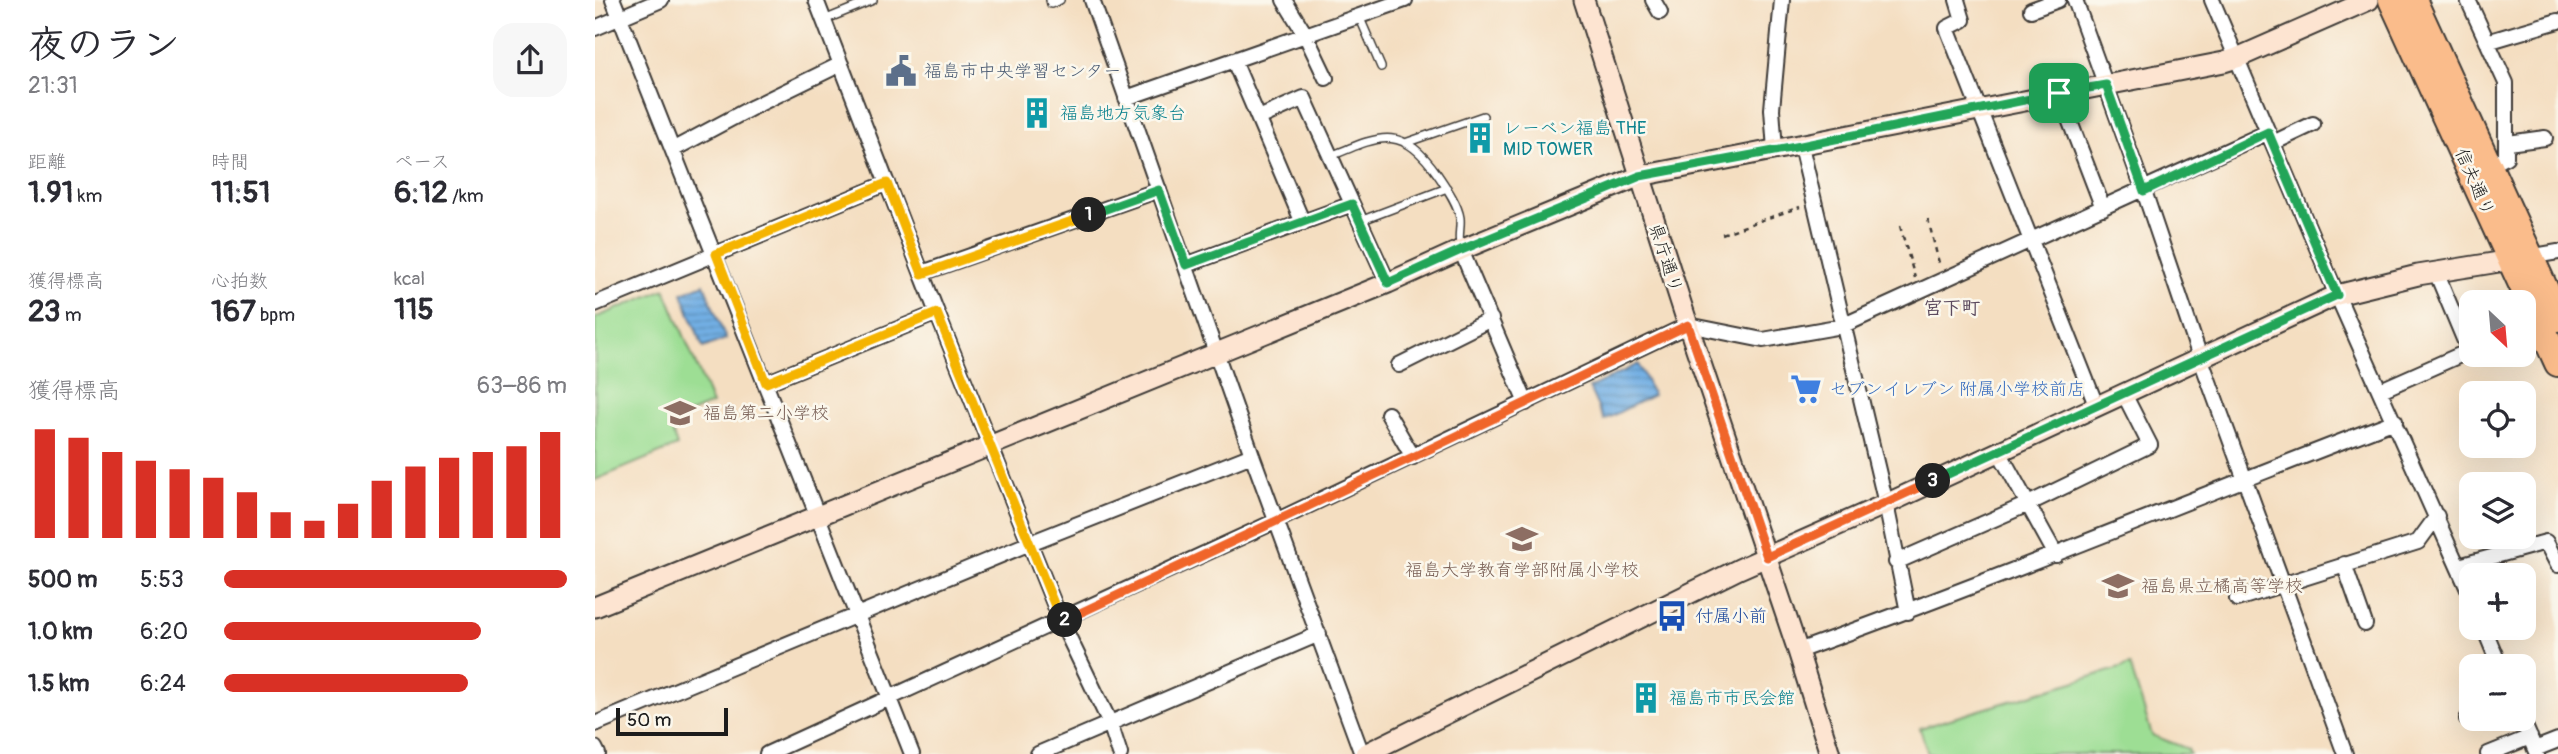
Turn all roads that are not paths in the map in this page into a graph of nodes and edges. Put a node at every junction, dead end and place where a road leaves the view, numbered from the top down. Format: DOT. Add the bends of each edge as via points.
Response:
graph roads {
  1 [pos="614,0"];
  2 [pos="661,0"];
  3 [pos="816,0"];
  4 [pos="873,0"];
  5 [pos="1049,0"];
  6 [pos="1060,0"];
  7 [pos="1092,0"];
  8 [pos="1284,0"];
  9 [pos="1405,0"];
  10 [pos="1584,0"];
  11 [pos="1782,0"];
  12 [pos="1957,0"];
  13 [pos="2058,0"];
  14 [pos="2075,0"];
  15 [pos="2212,0"];
  16 [pos="2369,0"];
  17 [pos="2392,0"];
  18 [pos="2413,0"];
  19 [pos="2468,0"];
  20 [pos="2031,10"];
  21 [pos="1359,16"];
  22 [pos="620,17"];
  23 [pos="824,20"];
  24 [pos="2558,21"];
  25 [pos="595,28"];
  26 [pos="1305,34"];
  27 [pos="2487,42"];
  28 [pos="2237,58"];
  29 [pos="1234,61"];
  30 [pos="841,64"];
  31 [pos="1381,67"];
  32 [pos="1326,78"];
  33 [pos="2106,85"];
  34 [pos="2059,93"];
  35 [pos="1126,98"];
  36 [pos="1978,109"];
  37 [pos="1483,116"];
  38 [pos="1259,118"];
  39 [pos="2313,124"];
  40 [pos="2270,138"];
  41 [pos="2545,138"];
  42 [pos="1405,143"];
  43 [pos="2508,143"];
  44 [pos="1801,146"];
  45 [pos="674,149"];
  46 [pos="1775,150"];
  47 [pos="1331,156"];
  48 [pos="2489,166"];
  49 [pos="1640,176"];
  50 [pos="887,183"];
  51 [pos="1447,188"];
  52 [pos="1159,190"];
  53 [pos="2144,191"];
  54 [pos="1352,204"];
  55 [pos="2103,208"];
  56 [pos="1360,221"];
  57 [pos="1303,223"];
  58 [pos="2031,242"];
  59 [pos="1461,250"];
  60 [pos="2558,252"];
  61 [pos="716,254"];
  62 [pos="2520,259"];
  63 [pos="1186,265"];
  64 [pos="2436,272"];
  65 [pos="922,274"];
  66 [pos="1388,283"];
  67 [pos="2337,295"];
  68 [pos="595,304"];
  69 [pos="937,313"];
  70 [pos="2558,318"];
  71 [pos="1491,319"];
  72 [pos="1688,325"];
  73 [pos="1842,326"];
  74 [pos="1216,352"];
  75 [pos="2200,357"];
  76 [pos="2558,363"];
  77 [pos="1399,365"];
  78 [pos="766,383"];
  79 [pos="2381,390"];
  80 [pos="2123,393"];
  81 [pos="1526,403"];
  82 [pos="2096,405"];
  83 [pos="1388,414"];
  84 [pos="2395,421"];
  85 [pos="991,445"];
  86 [pos="1998,450"];
  87 [pos="1252,455"];
  88 [pos="1413,457"];
  89 [pos="2243,479"];
  90 [pos="1886,504"];
  91 [pos="2028,504"];
  92 [pos="819,515"];
  93 [pos="2437,516"];
  94 [pos="1276,521"];
  95 [pos="1030,543"];
  96 [pos="2536,543"];
  97 [pos="2500,549"];
  98 [pos="2056,555"];
  99 [pos="1767,557"];
  100 [pos="1896,562"];
  101 [pos="2466,563"];
  102 [pos="2344,564"];
  103 [pos="2558,565"];
  104 [pos="2459,566"];
  105 [pos="2282,584"];
  106 [pos="2237,599"];
  107 [pos="595,607"];
  108 [pos="1908,612"];
  109 [pos="858,614"];
  110 [pos="1061,621"];
  111 [pos="2365,624"];
  112 [pos="1319,634"];
  113 [pos="1798,650"];
  114 [pos="890,697"];
  115 [pos="1110,723"];
  116 [pos="595,724"];
  117 [pos="2558,740"];
  118 [pos="2534,747"];
  119 [pos="595,748"];
  120 [pos="598,754"];
  121 [pos="767,754"];
  122 [pos="912,754"];
  123 [pos="1038,754"];
  124 [pos="1120,754"];
  125 [pos="1363,754"];
  126 [pos="1830,754"];
  127 [pos="2346,754"];
  128 [pos="2488,754"];
  1 -- 22 [label="street"];
  2 -- 22 [label="street"];
  3 -- 23 [label="street"];
  4 -- 23 [label="lane"];
  5 -- 6 [label="lane" via="1051,4"];
  7 -- 35 [label="street"];
  8 -- 26 [label="street"];
  9 -- 21 [label="street"];
  10 -- 49 [label="street, 県庁通り"];
  11 -- 46 [label="street" via="1772,109"];
  12 -- 36 [label="street" via="1963,20 1947,27"];
  13 -- 20 [label="street"];
  14 -- 33 [label="street"];
  15 -- 28 [label="street"];
  16 -- 28 [label="street"];
  17 -- 62 [label="highway, 信夫通り"];
  18 -- 48 [label="highway, 信夫通り"];
  19 -- 27 [label="street"];
  21 -- 26 [label="street"];
  21 -- 31 [label="lane"];
  22 -- 25 [label="street"];
  22 -- 45 [label="street"];
  23 -- 30 [label="street"];
  24 -- 27 [label="street"];
  26 -- 29 [label="street"];
  26 -- 32 [label="street"];
  27 -- 43 [label="street" via="2505,83"];
  28 -- 33 [label="street"];
  28 -- 40 [label="street"];
  29 -- 35 [label="street"];
  29 -- 38 [label="street"];
  30 -- 45 [label="street"];
  30 -- 50 [label="street"];
  33 -- 34 [label="street"];
  33 -- 53 [label="street"];
  34 -- 36 [label="street"];
  34 -- 55 [label="street"];
  35 -- 52 [label="street"];
  36 -- 44 [label="street"];
  36 -- 58 [label="street"];
  37 -- 42 [label="lane"];
  38 -- 47 [label="street" via="1304,98"];
  38 -- 57 [label="street"];
  39 -- 40 [label="street"];
  40 -- 53 [label="street"];
  40 -- 67 [label="street"];
  41 -- 43 [label="street"];
  42 -- 47 [label="lane" via="1373,138"];
  42 -- 51 [label="lane"];
  43 -- 48 [label="street" via="2506,158"];
  44 -- 46 [label="street"];
  44 -- 73 [label="street"];
  45 -- 61 [label="street"];
  46 -- 49 [label="street"];
  47 -- 54 [label="street"];
  48 -- 62 [label="highway, 信夫通り"];
  49 -- 59 [label="street"];
  49 -- 72 [label="street, 県庁通り"];
  50 -- 61 [label="street"];
  50 -- 65 [label="street"];
  51 -- 56 [label="lane"];
  51 -- 59 [label="lane" via="1460,217"];
  52 -- 63 [label="street"];
  52 -- 65 [label="street"];
  53 -- 55 [label="street"];
  53 -- 75 [label="street"];
  54 -- 56 [label="street"];
  54 -- 57 [label="street"];
  55 -- 58 [label="street"];
  56 -- 66 [label="street"];
  57 -- 63 [label="street"];
  58 -- 73 [label="street"];
  58 -- 82 [label="street"];
  59 -- 66 [label="street"];
  59 -- 71 [label="street"];
  60 -- 62 [label="street"];
  61 -- 68 [label="street"];
  61 -- 78 [label="street"];
  62 -- 64 [label="street"];
  62 -- 70 [label="highway, 信夫通り"];
  62 -- 76 [label="highway, 信夫通り"];
  63 -- 74 [label="street"];
  64 -- 67 [label="street"];
  64 -- 79 [label="street" via="2469,351"];
  65 -- 69 [label="street"];
  66 -- 74 [label="street"];
  67 -- 75 [label="street"];
  67 -- 79 [label="street"];
  69 -- 78 [label="street"];
  69 -- 85 [label="street"];
  71 -- 77 [label="street"];
  71 -- 81 [label="street"];
  72 -- 73 [label="street" via="1763,340"];
  72 -- 81 [label="street"];
  72 -- 99 [label="street, 県庁通り"];
  73 -- 90 [label="street"];
  74 -- 85 [label="street"];
  74 -- 87 [label="street"];
  75 -- 80 [label="street"];
  75 -- 89 [label="street"];
  78 -- 92 [label="street"];
  79 -- 84 [label="street"];
  80 -- 82 [label="street"];
  80 -- 91 [label="street" via="2150,445"];
  81 -- 88 [label="street"];
  82 -- 86 [label="street"];
  83 -- 88 [label="street"];
  84 -- 89 [label="street"];
  84 -- 93 [label="street"];
  85 -- 92 [label="street"];
  85 -- 95 [label="street"];
  86 -- 90 [label="street"];
  86 -- 91 [label="street"];
  87 -- 94 [label="street"];
  87 -- 95 [label="street"];
  88 -- 94 [label="street"];
  89 -- 98 [label="street"];
  89 -- 105 [label="street"];
  90 -- 99 [label="street"];
  90 -- 100 [label="street"];
  91 -- 98 [label="street"];
  91 -- 100 [label="street"];
  92 -- 107 [label="street"];
  92 -- 109 [label="street"];
  93 -- 102 [label="street" via="2418,542"];
  93 -- 104 [label="street"];
  94 -- 110 [label="street"];
  94 -- 112 [label="street"];
  95 -- 109 [label="street"];
  95 -- 110 [label="street"];
  96 -- 103 [label="street" via="2546,542"];
  97 -- 101 [label="street"];
  98 -- 108 [label="street"];
  99 -- 113 [label="street, 県庁通り"];
  99 -- 125 [label="street"];
  100 -- 108 [label="street"];
  102 -- 105 [label="street"];
  102 -- 111 [label="street"];
  105 -- 106 [label="street"];
  105 -- 127 [label="street"];
  108 -- 113 [label="street"];
  109 -- 114 [label="street"];
  109 -- 116 [label="street"];
  110 -- 114 [label="street"];
  110 -- 115 [label="street"];
  112 -- 115 [label="street"];
  112 -- 125 [label="street"];
  113 -- 126 [label="street, 県庁通り"];
  114 -- 121 [label="street"];
  114 -- 122 [label="street"];
  115 -- 123 [label="street"];
  115 -- 124 [label="street"];
  117 -- 118 [label="street"];
  118 -- 128 [label="street"];
  119 -- 120 [label="street"];
}
